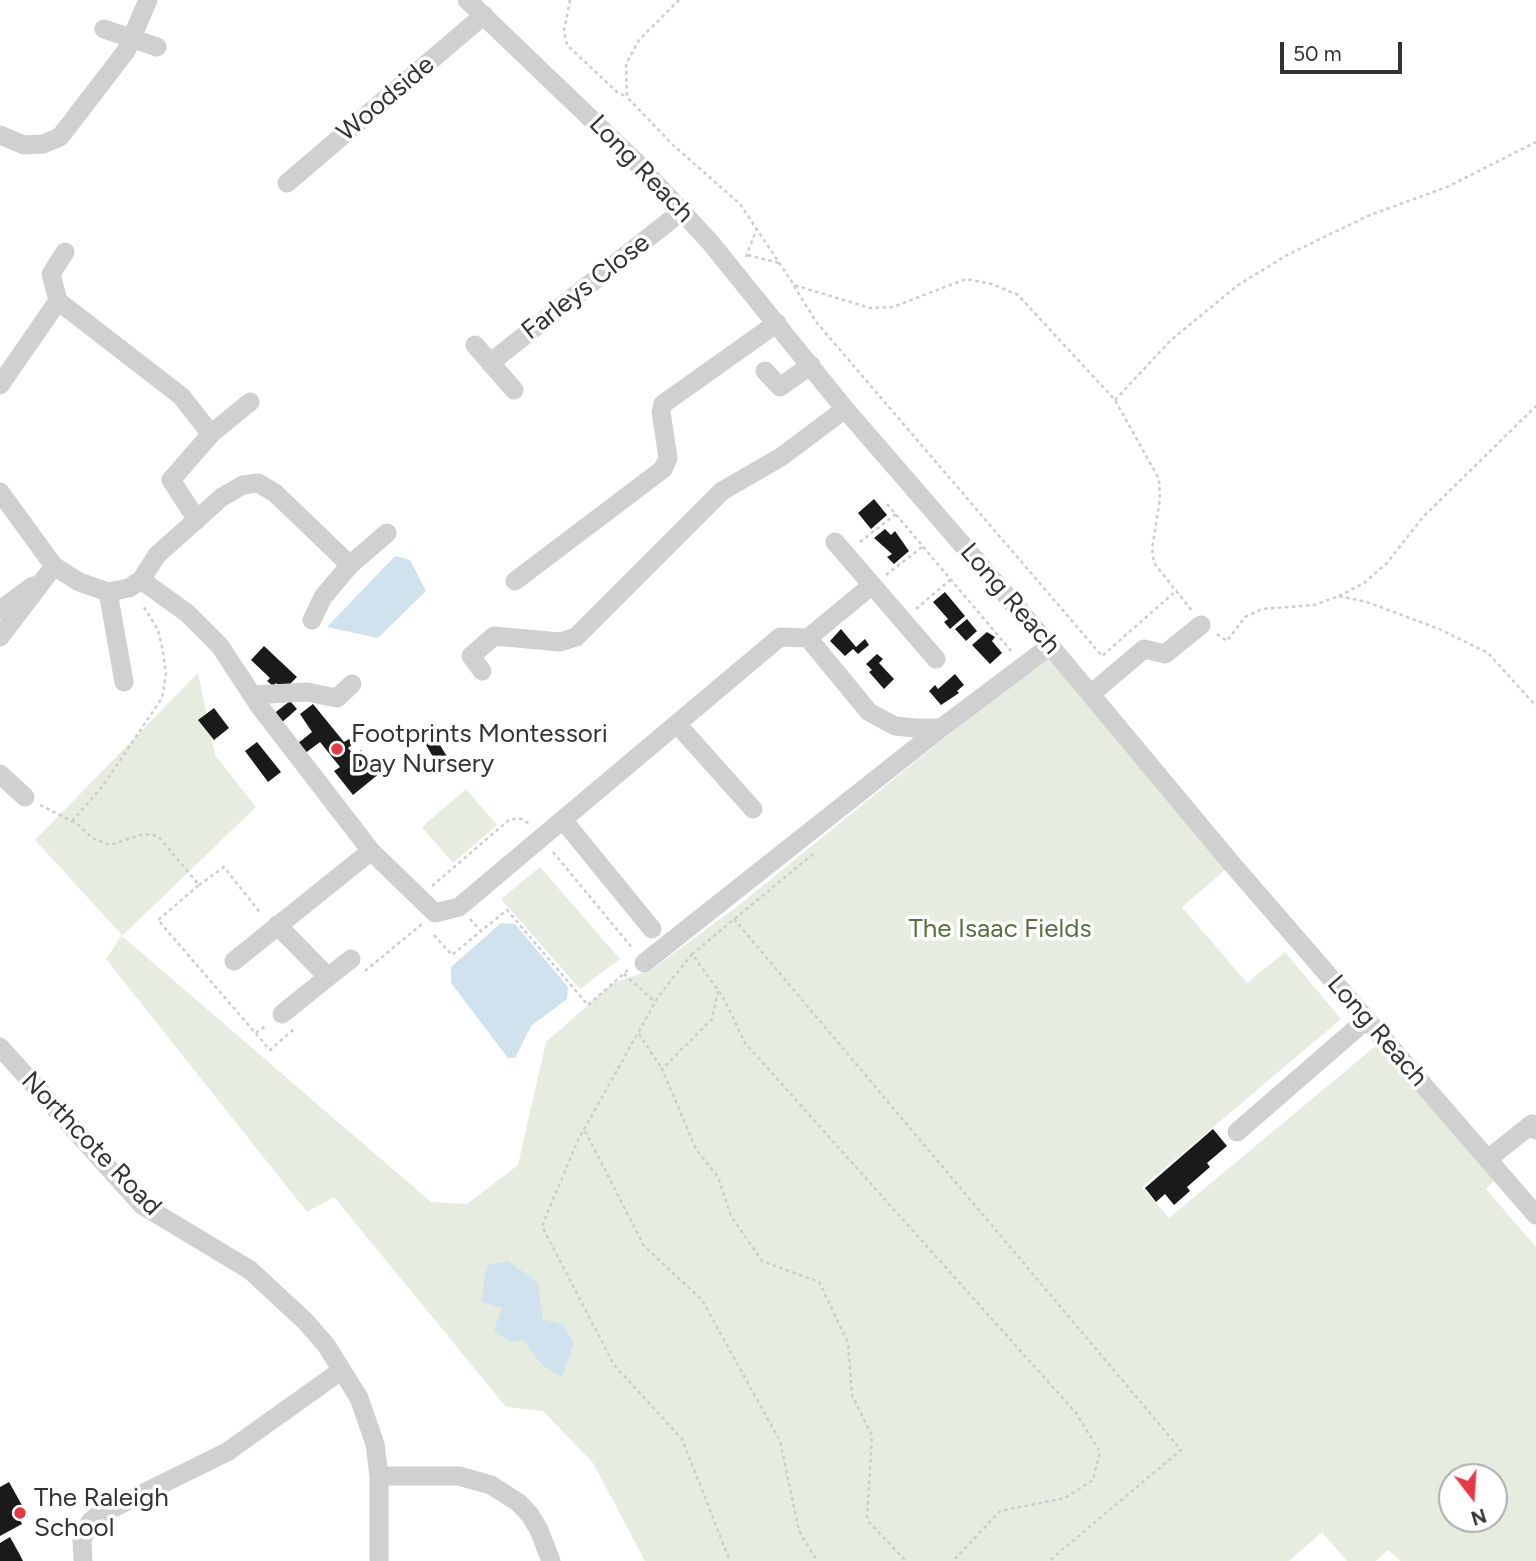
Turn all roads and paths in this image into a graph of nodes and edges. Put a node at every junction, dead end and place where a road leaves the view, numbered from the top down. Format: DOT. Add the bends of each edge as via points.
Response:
graph roads {
  1 [pos="148,0"];
  2 [pos="467,0"];
  3 [pos="569,0"];
  4 [pos="680,0"];
  5 [pos="484,16"];
  6 [pos="104,29"];
  7 [pos="131,39"];
  8 [pos="157,47"];
  9 [pos="627,97"];
  10 [pos="0,135"];
  11 [pos="1536,142"];
  12 [pos="287,183"];
  13 [pos="682,211"];
  14 [pos="757,228"];
  15 [pos="65,253"];
  16 [pos="748,255"];
  17 [pos="780,264"];
  18 [pos="732,267"];
  19 [pos="794,285"];
  20 [pos="58,301"];
  21 [pos="777,323"];
  22 [pos="475,345"];
  23 [pos="490,363"];
  24 [pos="811,365"];
  25 [pos="765,371"];
  26 [pos="0,385"];
  27 [pos="514,390"];
  28 [pos="1115,400"];
  29 [pos="250,402"];
  30 [pos="1536,406"];
  31 [pos="845,409"];
  32 [pos="211,434"];
  33 [pos="0,492"];
  34 [pos="887,504"];
  35 [pos="896,514"];
  36 [pos="197,520"];
  37 [pos="387,533"];
  38 [pos="922,547"];
  39 [pos="839,548"];
  40 [pos="351,565"];
  41 [pos="54,566"];
  42 [pos="951,579"];
  43 [pos="515,581"];
  44 [pos="135,584"];
  45 [pos="871,586"];
  46 [pos="1177,590"];
  47 [pos="108,592"];
  48 [pos="1339,596"];
  49 [pos="0,610"];
  50 [pos="312,620"];
  51 [pos="902,621"];
  52 [pos="1201,625"];
  53 [pos="0,636"];
  54 [pos="808,638"];
  55 [pos="1050,646"];
  56 [pos="936,659"];
  57 [pos="1024,665"];
  58 [pos="482,671"];
  59 [pos="124,682"];
  60 [pos="352,684"];
  61 [pos="1091,694"];
  62 [pos="252,695"];
  63 [pos="1536,706"];
  64 [pos="677,724"];
  65 [pos="941,728"];
  66 [pos="0,774"];
  67 [pos="25,797"];
  68 [pos="753,809"];
  69 [pos="563,820"];
  70 [pos="72,821"];
  71 [pos="541,838"];
  72 [pos="820,848"];
  73 [pos="371,851"];
  74 [pos="198,886"];
  75 [pos="419,897"];
  76 [pos="459,907"];
  77 [pos="435,914"];
  78 [pos="734,919"];
  79 [pos="275,927"];
  80 [pos="652,929"];
  81 [pos="481,930"];
  82 [pos="434,935"];
  83 [pos="692,954"];
  84 [pos="351,959"];
  85 [pos="643,960"];
  86 [pos="234,961"];
  87 [pos="624,974"];
  88 [pos="328,977"];
  89 [pos="718,990"];
  90 [pos="655,1002"];
  91 [pos="282,1014"];
  92 [pos="1366,1020"];
  93 [pos="256,1033"];
  94 [pos="638,1033"];
  95 [pos="0,1047"];
  96 [pos="662,1069"];
  97 [pos="584,1129"];
  98 [pos="1536,1130"];
  99 [pos="1237,1132"];
  100 [pos="1489,1158"];
  101 [pos="1536,1215"];
  102 [pos="342,1370"];
  103 [pos="379,1476"];
  104 [pos="83,1561"];
  105 [pos="379,1561"];
  106 [pos="551,1561"];
  107 [pos="730,1561"];
  108 [pos="817,1561"];
  109 [pos="905,1561"];
  110 [pos="953,1561"];
  111 [pos="1049,1561"];
  1 -- 7 [label="street"];
  2 -- 5 [label="street, Long Reach"];
  3 -- 9 [label="path" via="564,31 567,44"];
  4 -- 9 [label="path" via="639,40 626,64"];
  5 -- 12 [label="street, Woodside"];
  5 -- 13 [label="street, Long Reach"];
  6 -- 7 [label="street"];
  7 -- 8 [label="street"];
  7 -- 10 [label="street" via="60,136 43,144 24,145"];
  9 -- 14 [label="path" via="740,204"];
  11 -- 28 [label="path" via="1447,187 1370,215 1238,285 1171,340"];
  13 -- 18 [label="street, Long Reach"];
  13 -- 23 [label="street, Farleys Close"];
  14 -- 16 [label="path"];
  14 -- 17 [label="path"];
  15 -- 20 [label="street" via="51,274"];
  16 -- 17 [label="path"];
  16 -- 18 [label="path"];
  17 -- 19 [label="path"];
  18 -- 21 [label="street, Long Reach"];
  19 -- 28 [label="path" via="870,308 893,307 966,279 992,284 1018,295"];
  19 -- 46 [label="path" via="817,323 1102,656"];
  20 -- 26 [label="street"];
  20 -- 32 [label="street" via="181,396"];
  21 -- 24 [label="street, Long Reach"];
  21 -- 43 [label="street" via="663,404 668,458 663,469"];
  22 -- 23 [label="street"];
  23 -- 27 [label="street"];
  24 -- 25 [label="street" via="780,387"];
  24 -- 31 [label="street, Long Reach"];
  28 -- 46 [label="path" via="1159,479 1154,563"];
  29 -- 32 [label="street"];
  30 -- 48 [label="path" via="1423,517 1387,563"];
  31 -- 55 [label="street, Long Reach"];
  31 -- 58 [label="street" via="781,457 722,492 576,637 560,642 494,636 471,656"];
  32 -- 36 [label="street" via="171,480"];
  33 -- 41 [label="street"];
  34 -- 35 [label="path"];
  35 -- 38 [label="path"];
  35 -- 39 [label="path"];
  36 -- 40 [label="street" via="222,497 243,485 258,483 275,493"];
  36 -- 44 [label="street" via="157,555"];
  37 -- 40 [label="street"];
  38 -- 42 [label="path"];
  38 -- 45 [label="path"];
  39 -- 45 [label="street"];
  40 -- 50 [label="street" via="323,597"];
  41 -- 47 [label="street" via="79,582"];
  41 -- 49 [label="street"];
  41 -- 53 [label="street"];
  42 -- 51 [label="path"];
  42 -- 57 [label="path"];
  44 -- 47 [label="street"];
  44 -- 62 [label="street" via="164,593 220,646"];
  44 -- 70 [label="path" via="158,630 166,674 162,698 102,787"];
  45 -- 51 [label="street"];
  45 -- 54 [label="street"];
  46 -- 52 [label="path"];
  47 -- 59 [label="street"];
  48 -- 52 [label="path" via="1314,605 1262,609 1245,617 1227,641"];
  48 -- 63 [label="path" via="1406,615 1488,653"];
  51 -- 56 [label="street"];
  52 -- 61 [label="street" via="1165,654 1144,649"];
  54 -- 64 [label="street" via="779,637"];
  54 -- 65 [label="street" via="869,712 895,726"];
  55 -- 57 [label="street"];
  55 -- 61 [label="street, Long Reach"];
  57 -- 65 [label="street"];
  60 -- 62 [label="street" via="337,698 307,692"];
  61 -- 92 [label="street, Long Reach"];
  62 -- 73 [label="street"];
  64 -- 68 [label="street"];
  64 -- 69 [label="street"];
  65 -- 85 [label="street"];
  66 -- 67 [label="street"];
  67 -- 70 [label="path"];
  69 -- 71 [label="street"];
  69 -- 80 [label="street"];
  70 -- 74 [label="path" via="92,838 110,845 144,834 158,836"];
  71 -- 75 [label="path" via="522,819 510,819"];
  71 -- 76 [label="street"];
  71 -- 85 [label="path"];
  72 -- 78 [label="path"];
  73 -- 75 [label="street"];
  73 -- 79 [label="street"];
  74 -- 79 [label="path" via="224,867"];
  74 -- 93 [label="path" via="158,920"];
  75 -- 77 [label="street"];
  76 -- 77 [label="street"];
  76 -- 81 [label="path"];
  77 -- 84 [label="path" via="362,973"];
  78 -- 83 [label="path"];
  78 -- 111 [label="path" via="1181,1450"];
  79 -- 86 [label="street"];
  79 -- 88 [label="street"];
  81 -- 82 [label="path" via="452,955"];
  81 -- 87 [label="path" via="507,909 589,1005"];
  83 -- 89 [label="path"];
  83 -- 90 [label="path"];
  84 -- 88 [label="street"];
  85 -- 87 [label="path"];
  87 -- 90 [label="path"];
  88 -- 91 [label="street"];
  89 -- 96 [label="path" via="712,1019"];
  89 -- 110 [label="path" via="745,1043 1076,1413 1100,1452 1093,1480 1065,1498 1000,1511"];
  90 -- 94 [label="path"];
  91 -- 93 [label="path"];
  91 -- 93 [label="path" via="294,1028 270,1050"];
  92 -- 99 [label="street"];
  92 -- 100 [label="street, Long Reach"];
  94 -- 96 [label="path"];
  94 -- 97 [label="path"];
  95 -- 102 [label="street, Northcote Road" via="142,1205 250,1270 305,1321"];
  96 -- 109 [label="path" via="696,1149 718,1177 731,1216 762,1261 819,1283 848,1343 852,1395 872,1436 867,1520"];
  97 -- 107 [label="path" via="542,1226 614,1365 682,1439"];
  97 -- 108 [label="path" via="644,1246 702,1300 780,1441 799,1531"];
  98 -- 100 [label="street" via="1532,1124"];
  100 -- 101 [label="street, Long Reach"];
  102 -- 103 [label="street, Northcote Road" via="368,1416"];
  102 -- 104 [label="street" via="227,1452 97,1516 82,1539"];
  103 -- 105 [label="street, Northcote Road"];
  103 -- 106 [label="street" via="459,1476 491,1485 530,1516"];
}
